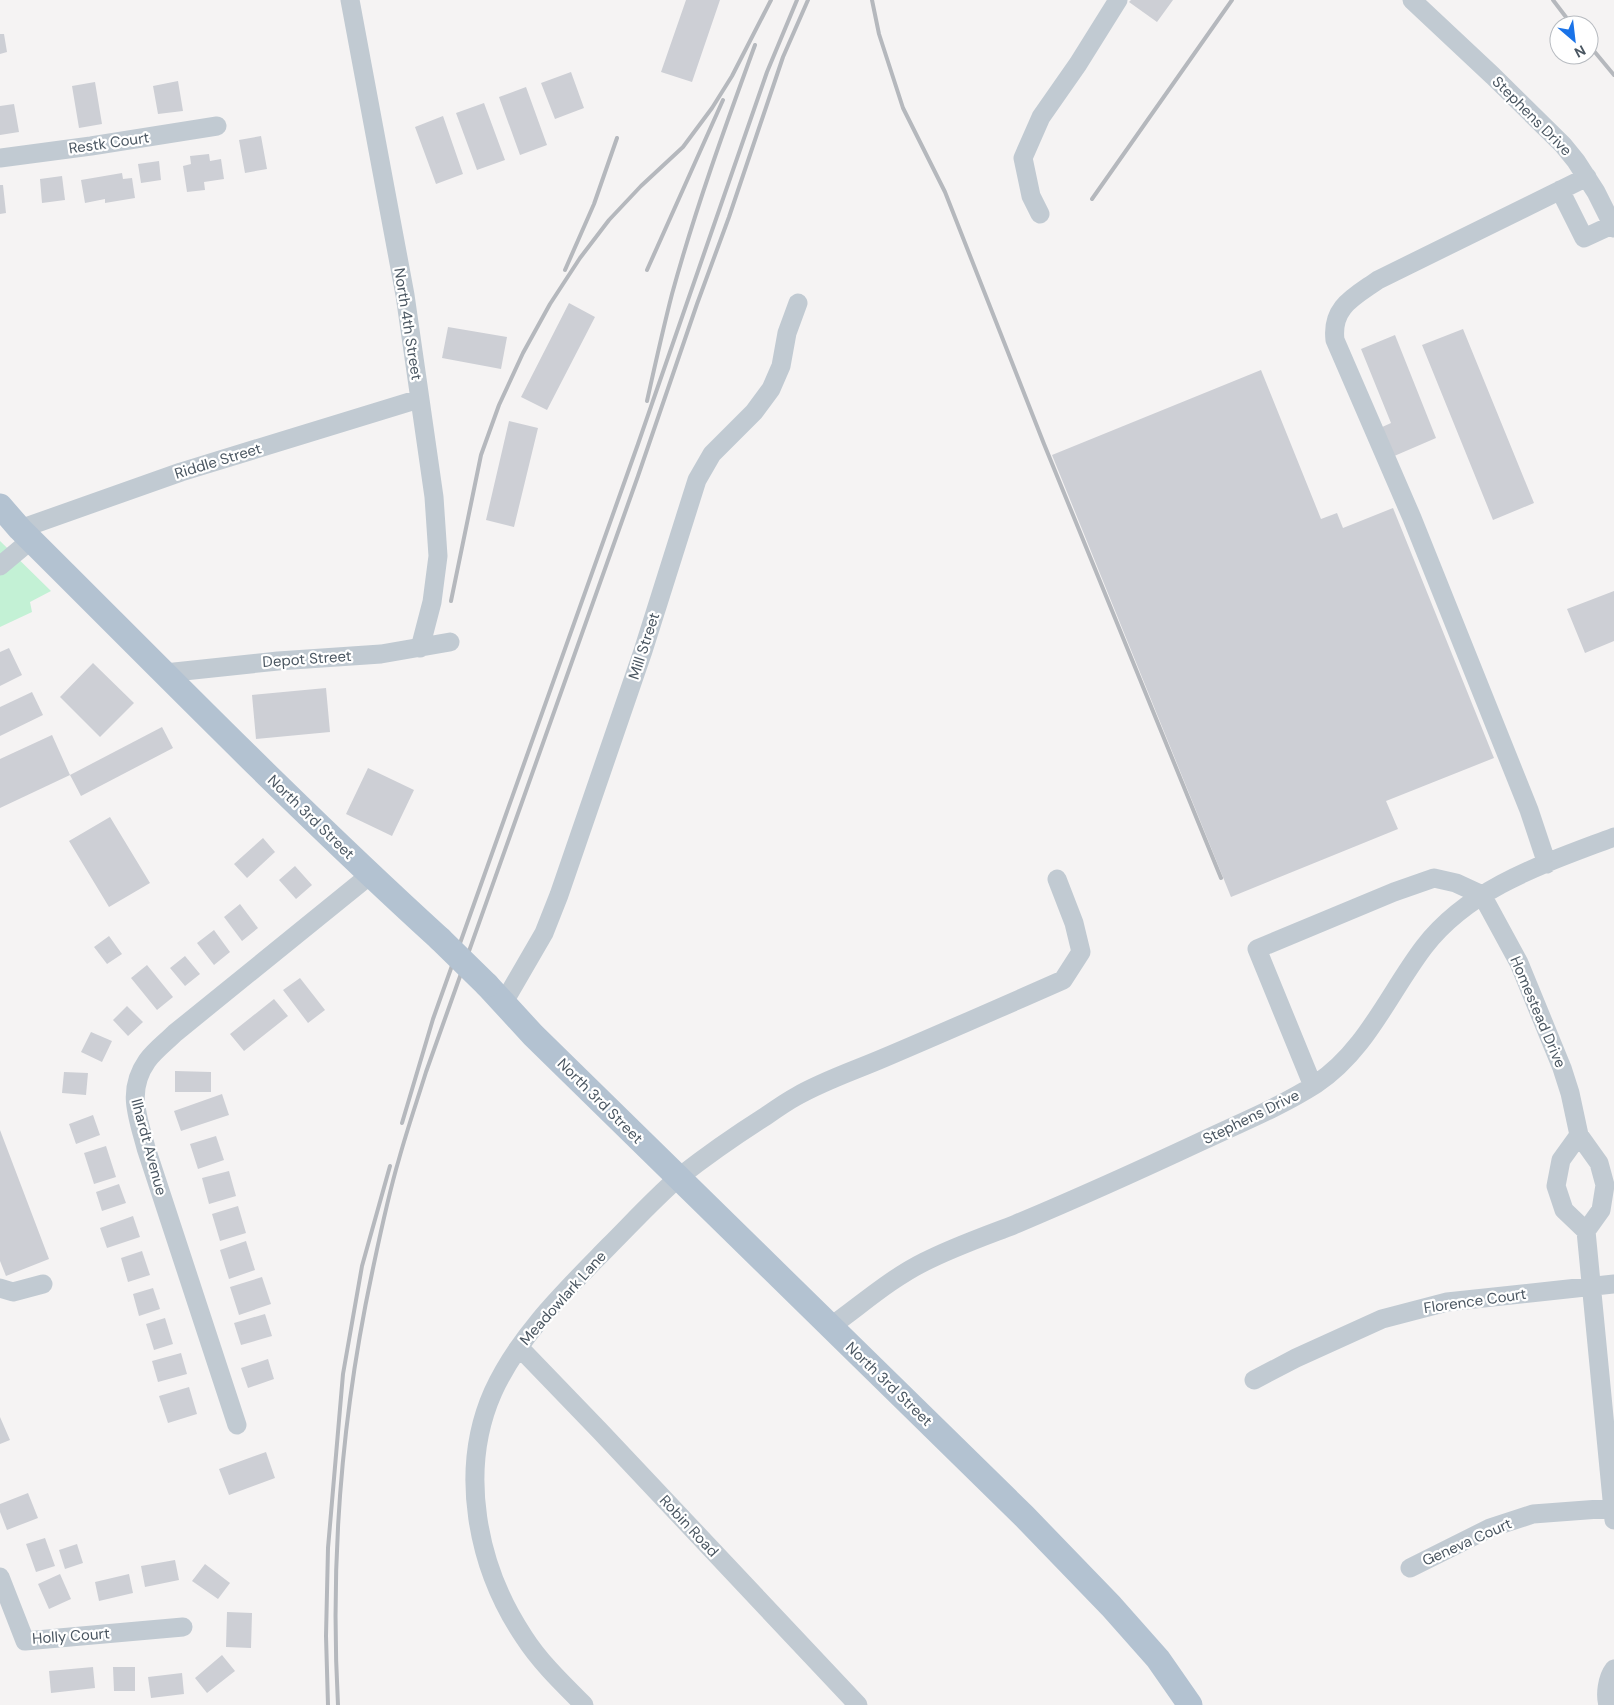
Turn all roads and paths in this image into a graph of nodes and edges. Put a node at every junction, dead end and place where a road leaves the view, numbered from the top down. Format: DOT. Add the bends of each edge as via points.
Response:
graph roads {
  1 [pos="350,0"];
  2 [pos="1118,0"];
  3 [pos="1412,0"];
  4 [pos="217,126"];
  5 [pos="0,158"];
  6 [pos="1587,177"];
  7 [pos="1560,190"];
  8 [pos="1040,214"];
  9 [pos="1613,226"];
  10 [pos="798,303"];
  11 [pos="419,399"];
  12 [pos="0,506"];
  13 [pos="25,535"];
  14 [pos="0,566"];
  15 [pos="450,642"];
  16 [pos="420,648"];
  17 [pos="164,673"];
  18 [pos="1614,837"];
  19 [pos="1547,864"];
  20 [pos="370,874"];
  21 [pos="1057,879"];
  22 [pos="1482,895"];
  23 [pos="495,993"];
  24 [pos="1313,1086"];
  25 [pos="1579,1135"];
  26 [pos="678,1178"];
  27 [pos="1586,1231"];
  28 [pos="43,1284"];
  29 [pos="1614,1284"];
  30 [pos="1591,1287"];
  31 [pos="0,1288"];
  32 [pos="830,1327"];
  33 [pos="519,1347"];
  34 [pos="1254,1380"];
  35 [pos="237,1424"];
  36 [pos="1613,1514"];
  37 [pos="1410,1568"];
  38 [pos="0,1578"];
  39 [pos="183,1627"];
  40 [pos="1614,1669"];
  41 [pos="584,1705"];
  42 [pos="858,1705"];
  43 [pos="1190,1705"];
  44 [pos="1608,1705"];
  1 -- 11 [label="street, North 4th Street" via="404,295"];
  2 -- 8 [label="street" via="1041,117 1023,158 1031,196"];
  3 -- 6 [label="street, Stephens Drive" via="1563,146"];
  4 -- 5 [label="street, Restk Court"];
  6 -- 7 [label="street"];
  6 -- 9 [label="street, Stephens Drive"];
  7 -- 9 [label="street" via="1584,238"];
  7 -- 19 [label="street" via="1378,280 1348,301 1339,312 1334,328 1335,340 1423,546"];
  10 -- 23 [label="street, Mill Street" via="781,366 771,389 754,412 712,454 697,480 559,895 544,933"];
  11 -- 13 [label="street, Riddle Street" via="181,472"];
  11 -- 16 [label="street, North 4th Street" via="434,497 438,556 432,602"];
  12 -- 13 [label="main road, North 3rd Street"];
  13 -- 14 [label="street"];
  13 -- 17 [label="main road, North 3rd Street"];
  15 -- 16 [label="street, Depot Street"];
  16 -- 17 [label="street, Depot Street"];
  17 -- 20 [label="main road, North 3rd Street"];
  18 -- 19 [label="street, Stephens Drive"];
  19 -- 22 [label="street, Stephens Drive"];
  20 -- 23 [label="main road, North 3rd Street, bridge"];
  20 -- 35 [label="street, Ilhardt Avenue" via="175,1033 147,1060 136,1080 135,1105 146,1148"];
  21 -- 26 [label="street, Meadowlark Lane" via="1081,952 1063,980 798,1095"];
  22 -- 24 [label="street, Stephens Drive" via="1441,928 1367,1034 1336,1068"];
  22 -- 24 [label="street" via="1456,883 1434,878 1256,949"];
  22 -- 25 [label="street, Homestead Drive" via="1519,963 1559,1059"];
  23 -- 26 [label="main road, North 3rd Street" via="533,1035"];
  24 -- 32 [label="street, Stephens Drive" via="1106,1186 924,1262 895,1279"];
  25 -- 27 [label="street, Homestead Drive" via="1599,1163 1605,1185 1602,1210"];
  25 -- 27 [label="street" via="1561,1160 1556,1186 1564,1210"];
  26 -- 32 [label="main road, North 3rd Street"];
  26 -- 33 [label="street, Meadowlark Lane" via="569,1286"];
  27 -- 30 [label="street"];
  28 -- 31 [label="street" via="12,1292"];
  29 -- 30 [label="street, Florence Court"];
  30 -- 34 [label="street, Florence Court" via="1447,1302 1382,1319"];
  30 -- 36 [label="street"];
  32 -- 43 [label="main road, North 3rd Street" via="1112,1606 1158,1659"];
  33 -- 41 [label="street, Meadowlark Lane" via="493,1392 481,1428 475,1467 480,1531 502,1598 524,1638"];
  33 -- 42 [label="street, Robin Road"];
  36 -- 37 [label="street, Geneva Court" via="1533,1514 1490,1528"];
  38 -- 39 [label="street, Holly Court" via="25,1640"];
  40 -- 44 [label="street" via="1606,1697"];
}
